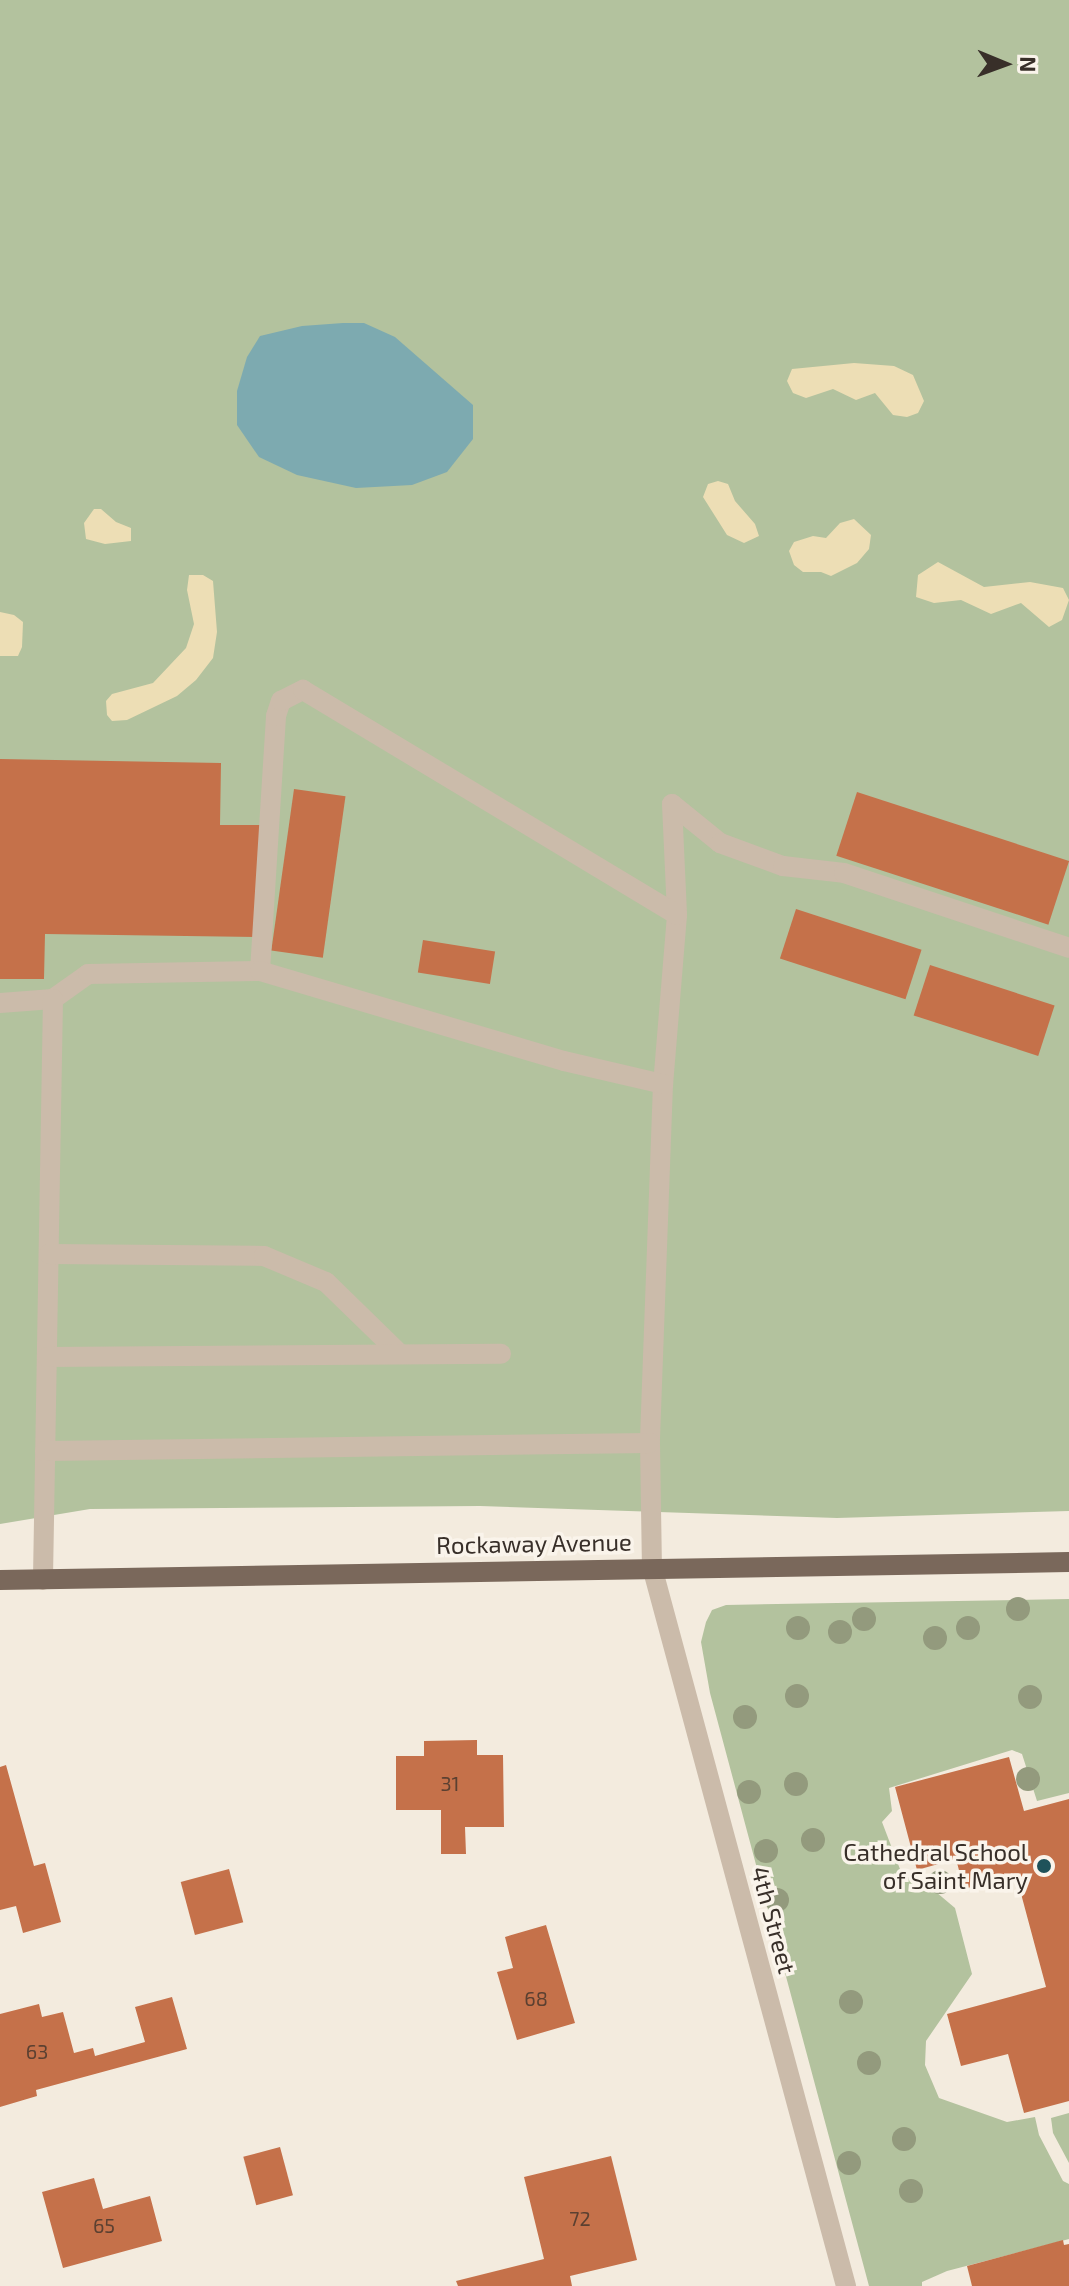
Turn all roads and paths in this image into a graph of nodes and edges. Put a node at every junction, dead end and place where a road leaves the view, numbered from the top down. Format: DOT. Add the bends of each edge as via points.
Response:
graph roads {
  1 [pos="677,915"];
  2 [pos="1069,948"];
  3 [pos="260,971"];
  4 [pos="53,999"];
  5 [pos="0,1003"];
  6 [pos="663,1084"];
  7 [pos="49,1254"];
  8 [pos="400,1354"];
  9 [pos="501,1354"];
  10 [pos="47,1357"];
  11 [pos="650,1443"];
  12 [pos="45,1451"];
  13 [pos="1069,1562"];
  14 [pos="652,1567"];
  15 [pos="0,1580"];
  16 [pos="43,1580"];
  17 [pos="846,2286"];
  1 -- 2 [label="street, 4th Street" via="672,804 732,848 783,866 844,873"];
  1 -- 3 [label="street" via="303,690 281,701 276,716"];
  1 -- 6 [label="street, 4th Street"];
  3 -- 4 [label="street" via="88,974"];
  3 -- 6 [label="street" via="564,1061"];
  4 -- 5 [label="street"];
  4 -- 7 [label="street"];
  6 -- 11 [label="street, 4th Street"];
  7 -- 8 [label="street" via="264,1256 326,1282"];
  7 -- 10 [label="street"];
  8 -- 9 [label="street"];
  8 -- 10 [label="street"];
  10 -- 12 [label="street"];
  11 -- 12 [label="street"];
  11 -- 14 [label="street, 4th Street"];
  12 -- 16 [label="street"];
  13 -- 14 [label="main road, Rockaway Avenue"];
  14 -- 16 [label="main road, Rockaway Avenue"];
  14 -- 17 [label="street, 4th Street"];
  15 -- 16 [label="main road, Rockaway Avenue"];
}
